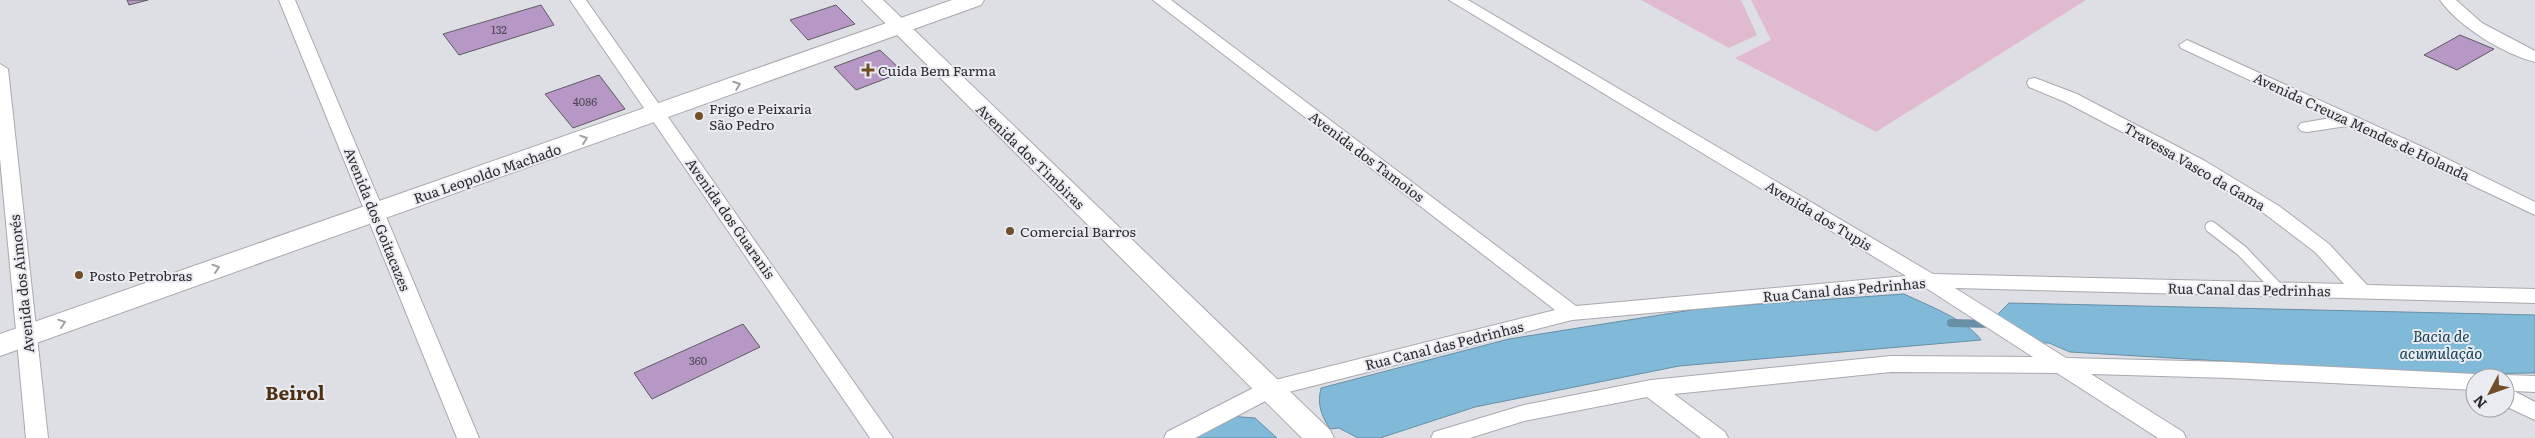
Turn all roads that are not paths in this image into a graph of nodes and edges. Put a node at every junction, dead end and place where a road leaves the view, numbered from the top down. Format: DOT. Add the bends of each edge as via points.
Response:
graph roads {
  1 [pos="287,0"];
  2 [pos="578,0"];
  3 [pos="872,0"];
  4 [pos="973,0"];
  5 [pos="1161,0"];
  6 [pos="1457,0"];
  7 [pos="2448,0"];
  8 [pos="898,26"];
  9 [pos="2187,45"];
  10 [pos="2535,57"];
  11 [pos="0,70"];
  12 [pos="2035,83"];
  13 [pos="658,113"];
  14 [pos="2350,120"];
  15 [pos="2307,127"];
  16 [pos="2535,209"];
  17 [pos="375,212"];
  18 [pos="2211,227"];
  19 [pos="1937,286"];
  20 [pos="2279,290"];
  21 [pos="2362,292"];
  22 [pos="2535,296"];
  23 [pos="1572,312"];
  24 [pos="26,336"];
  25 [pos="0,344"];
  26 [pos="2060,364"];
  27 [pos="2465,382"];
  28 [pos="2515,383"];
  29 [pos="2535,384"];
  30 [pos="1652,388"];
  31 [pos="1278,395"];
  32 [pos="2515,401"];
  33 [pos="2535,412"];
  34 [pos="37,438"];
  35 [pos="468,438"];
  36 [pos="882,438"];
  37 [pos="1176,438"];
  38 [pos="1320,438"];
  39 [pos="1442,438"];
  40 [pos="1717,438"];
  41 [pos="2176,438"];
  1 -- 17 [label="street, Avenida dos Goitacazes"];
  2 -- 13 [label="street, Avenida dos Guaranis"];
  3 -- 8 [label="street, Avenida dos Timbiras"];
  4 -- 8 [label="main road, Rua Leopoldo Machado"];
  5 -- 23 [label="street, Avenida dos Tamoios"];
  6 -- 19 [label="street, Avenida dos Tupis"];
  7 -- 10 [label="street" via="2475,26"];
  13 -- 8 [label="main road, Rua Leopoldo Machado, one-way"];
  8 -- 31 [label="street, Avenida dos Timbiras"];
  9 -- 14 [label="street, Avenida Creuza Mendes de Holanda"];
  11 -- 24 [label="street, Avenida dos Aimorés"];
  12 -- 21 [label="street, Travessa Vasco da Gama" via="2071,98 2199,165 2272,210 2322,248"];
  17 -- 13 [label="main road, Rua Leopoldo Machado, one-way"];
  13 -- 36 [label="street, Avenida dos Guaranis"];
  14 -- 15 [label="street"];
  14 -- 16 [label="street, Avenida Creuza Mendes de Holanda"];
  24 -- 17 [label="main road, Rua Leopoldo Machado, one-way"];
  17 -- 35 [label="street, Avenida dos Goitacazes"];
  18 -- 20 [label="lane" via="2242,251"];
  19 -- 20 [label="street, Rua Canal das Pedrinhas"];
  19 -- 23 [label="street, Rua Canal das Pedrinhas"];
  19 -- 26 [label="street, Avenida dos Tupis"];
  20 -- 21 [label="street, Rua Canal das Pedrinhas"];
  21 -- 22 [label="street, Rua Canal das Pedrinhas"];
  23 -- 31 [label="street, Rua Canal das Pedrinhas"];
  24 -- 25 [label="main road, Rua Leopoldo Machado"];
  24 -- 34 [label="street, Avenida dos Aimorés"];
  26 -- 27 [label="street"];
  26 -- 30 [label="street" via="1892,364"];
  26 -- 41 [label="street, Avenida dos Tupis"];
  28 -- 29 [label="street"];
  30 -- 39 [label="street" via="1524,413"];
  30 -- 40 [label="street"];
  31 -- 37 [label="street, Rua Canal das Pedrinhas"];
  31 -- 38 [label="street, Avenida dos Timbiras"];
  32 -- 33 [label="street"];
}
